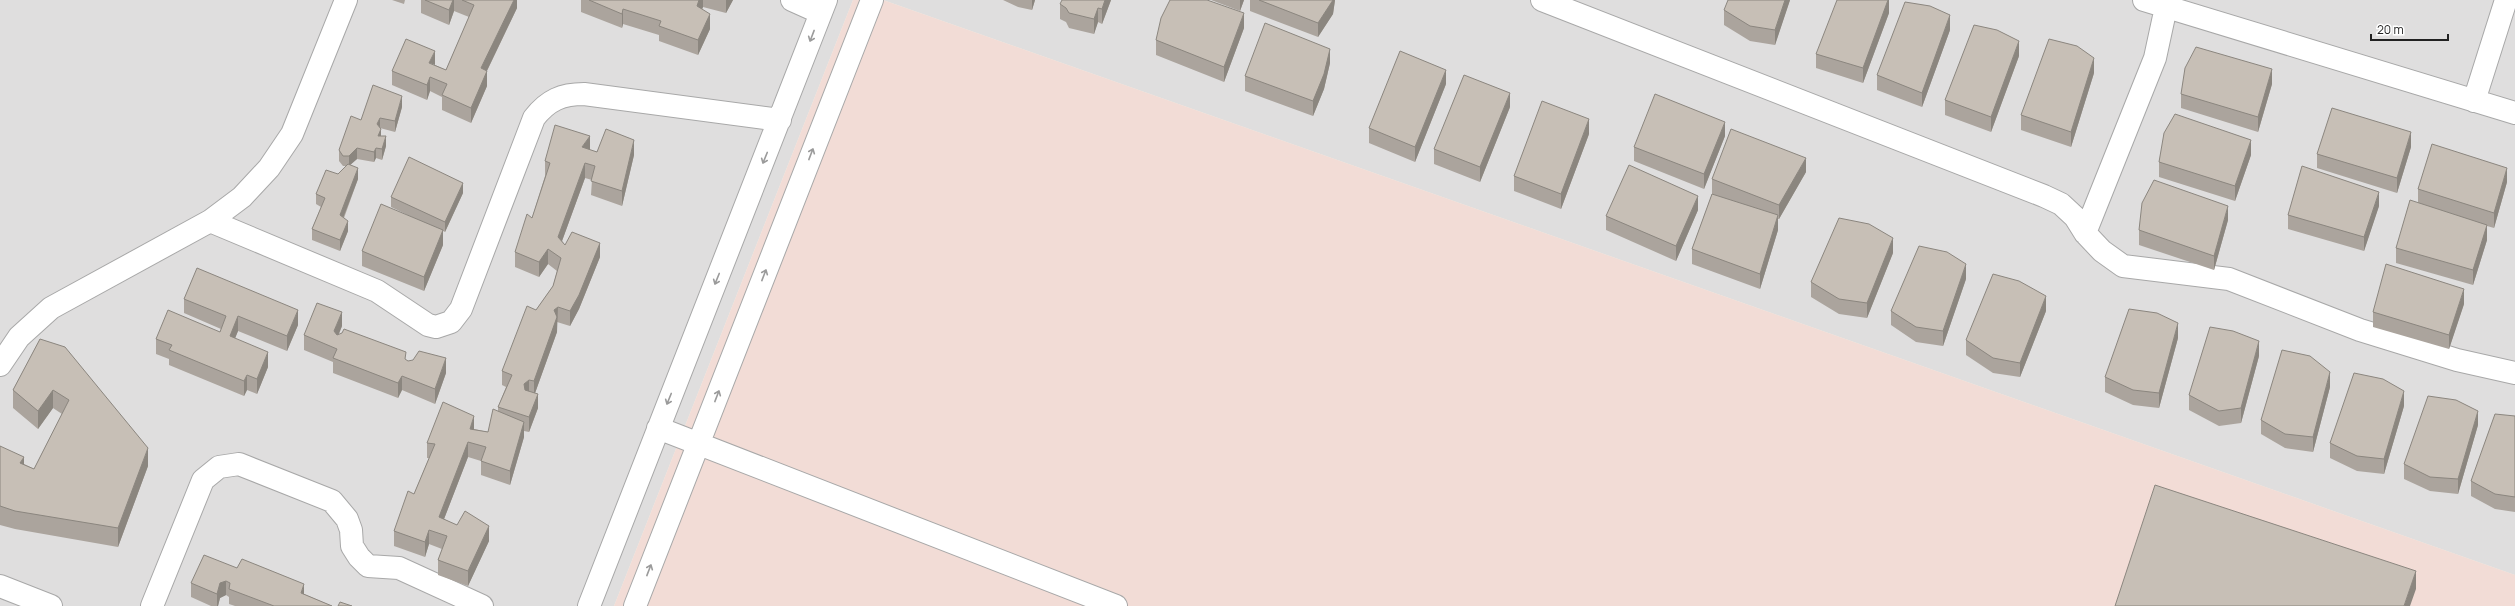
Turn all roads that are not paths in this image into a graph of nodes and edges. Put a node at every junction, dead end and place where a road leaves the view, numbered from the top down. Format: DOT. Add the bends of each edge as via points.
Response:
graph roads {
  1 [pos="346,0"];
  2 [pos="792,0"];
  3 [pos="872,0"];
  4 [pos="1542,0"];
  5 [pos="2144,0"];
  6 [pos="2506,0"];
  7 [pos="823,6"];
  8 [pos="2166,7"];
  9 [pos="2474,101"];
  10 [pos="2515,113"];
  11 [pos="780,120"];
  12 [pos="210,221"];
  13 [pos="2085,233"];
  14 [pos="0,365"];
  15 [pos="2515,373"];
  16 [pos="658,428"];
  17 [pos="699,443"];
  18 [pos="0,586"];
  19 [pos="51,606"];
  20 [pos="152,606"];
  21 [pos="482,606"];
  22 [pos="589,606"];
  23 [pos="635,606"];
  24 [pos="1116,606"];
  1 -- 12 [label="street" via="292,134 270,168 242,197"];
  2 -- 7 [label="street"];
  17 -- 3 [label="street, one-way"];
  4 -- 13 [label="street" via="2044,196 2061,204 2075,217"];
  5 -- 8 [label="street"];
  6 -- 9 [label="street"];
  7 -- 11 [label="street, one-way"];
  8 -- 9 [label="street"];
  8 -- 13 [label="street" via="2155,58"];
  9 -- 10 [label="street"];
  11 -- 12 [label="street" via="584,94 569,94 556,98 543,106 534,118 461,309 451,322 443,325 428,325 377,291"];
  11 -- 16 [label="street, one-way"];
  12 -- 14 [label="street" via="51,308 19,337"];
  13 -- 15 [label="street" via="2102,251 2123,266 2229,278 2360,330 2457,360"];
  16 -- 17 [label="street"];
  16 -- 22 [label="street"];
  23 -- 17 [label="street, one-way"];
  17 -- 24 [label="street"];
  18 -- 19 [label="street"];
  20 -- 21 [label="street" via="202,480 219,467 234,464 332,501 347,519 352,546 368,566 399,568"];
}
